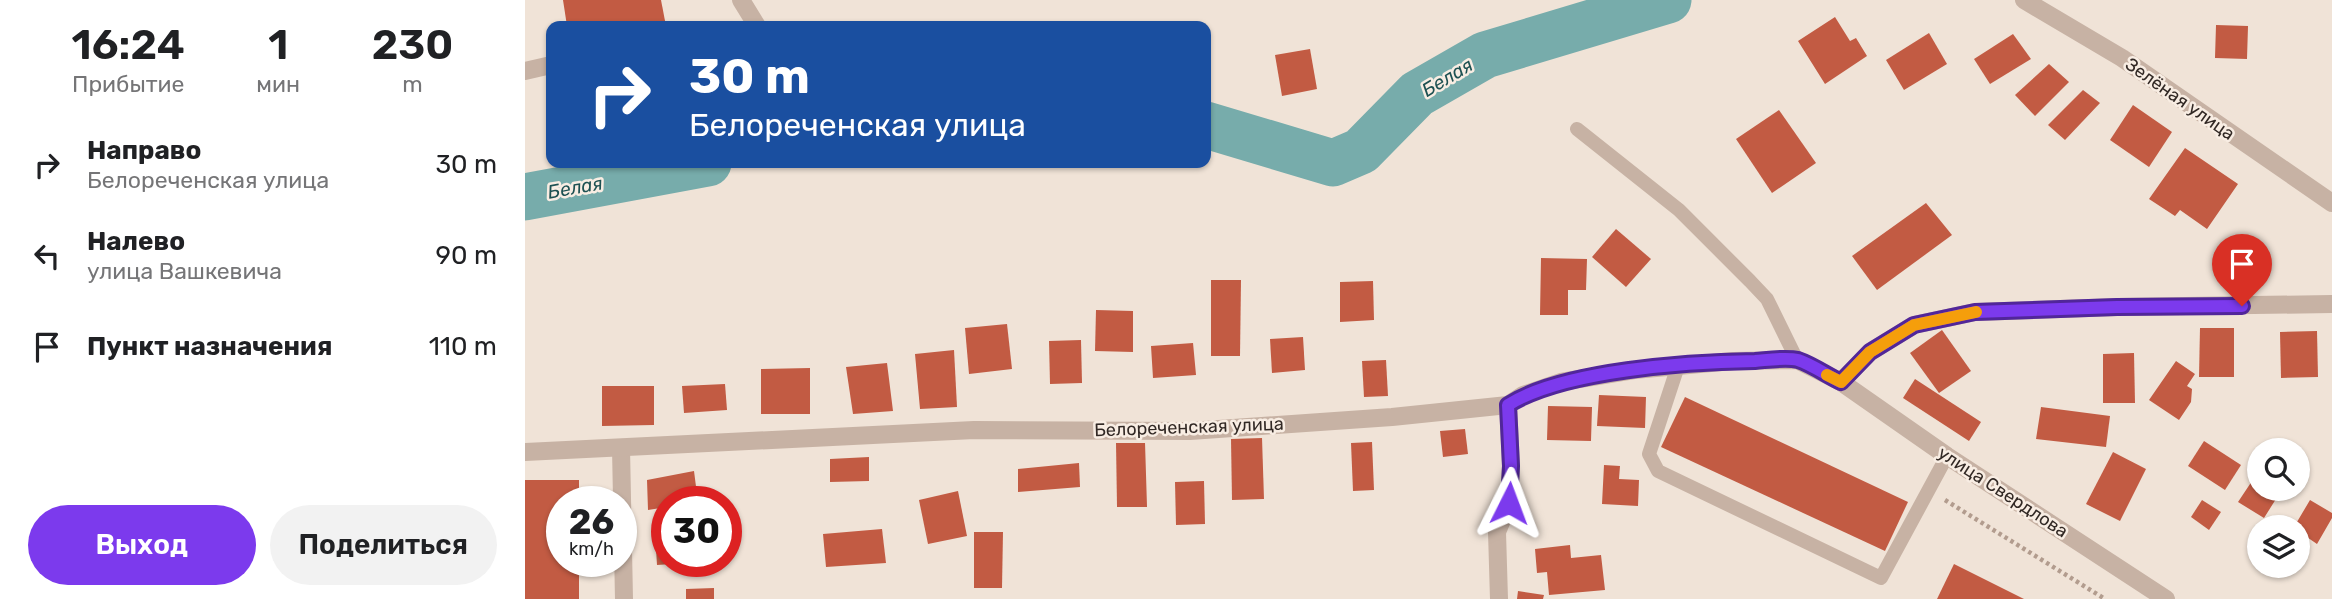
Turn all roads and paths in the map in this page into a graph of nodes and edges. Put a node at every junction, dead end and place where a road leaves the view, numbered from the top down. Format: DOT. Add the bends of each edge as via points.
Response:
graph roads {
  1 [pos="741,0"];
  2 [pos="2024,0"];
  3 [pos="754,21"];
  4 [pos="546,66"];
  5 [pos="525,71"];
  6 [pos="1577,129"];
  7 [pos="2332,203"];
  8 [pos="2332,304"];
  9 [pos="1797,360"];
  10 [pos="1678,366"];
  11 [pos="1841,382"];
  12 [pos="1508,405"];
  13 [pos="621,448"];
  14 [pos="525,452"];
  15 [pos="1947,456"];
  16 [pos="1929,490"];
  17 [pos="624,599"];
  18 [pos="1499,599"];
  19 [pos="2105,599"];
  20 [pos="2166,599"];
  1 -- 3 [label="street"];
  2 -- 7 [label="street, Зелёная улица" via="2122,58"];
  4 -- 5 [label="street"];
  6 -- 9 [label="lane" via="1679,211 1750,281 1767,299"];
  8 -- 11 [label="street" via="1975,312 1914,325 1870,352"];
  9 -- 10 [label="street, Белореченская улица"];
  9 -- 11 [label="street, Белореченская улица"];
  10 -- 12 [label="street, Белореченская улица" via="1561,382"];
  10 -- 16 [label="lane" via="1649,454 1658,471 1881,578"];
  11 -- 15 [label="street, улица Свердлова"];
  12 -- 13 [label="street, Белореченская улица" via="1190,431 974,430"];
  12 -- 18 [label="street" via="1511,466 1509,503 1497,532"];
  13 -- 14 [label="street, Белореченская улица"];
  13 -- 17 [label="street"];
  15 -- 16 [label="lane"];
  15 -- 20 [label="street, улица Свердлова"];
  16 -- 19 [label="path"];
}
